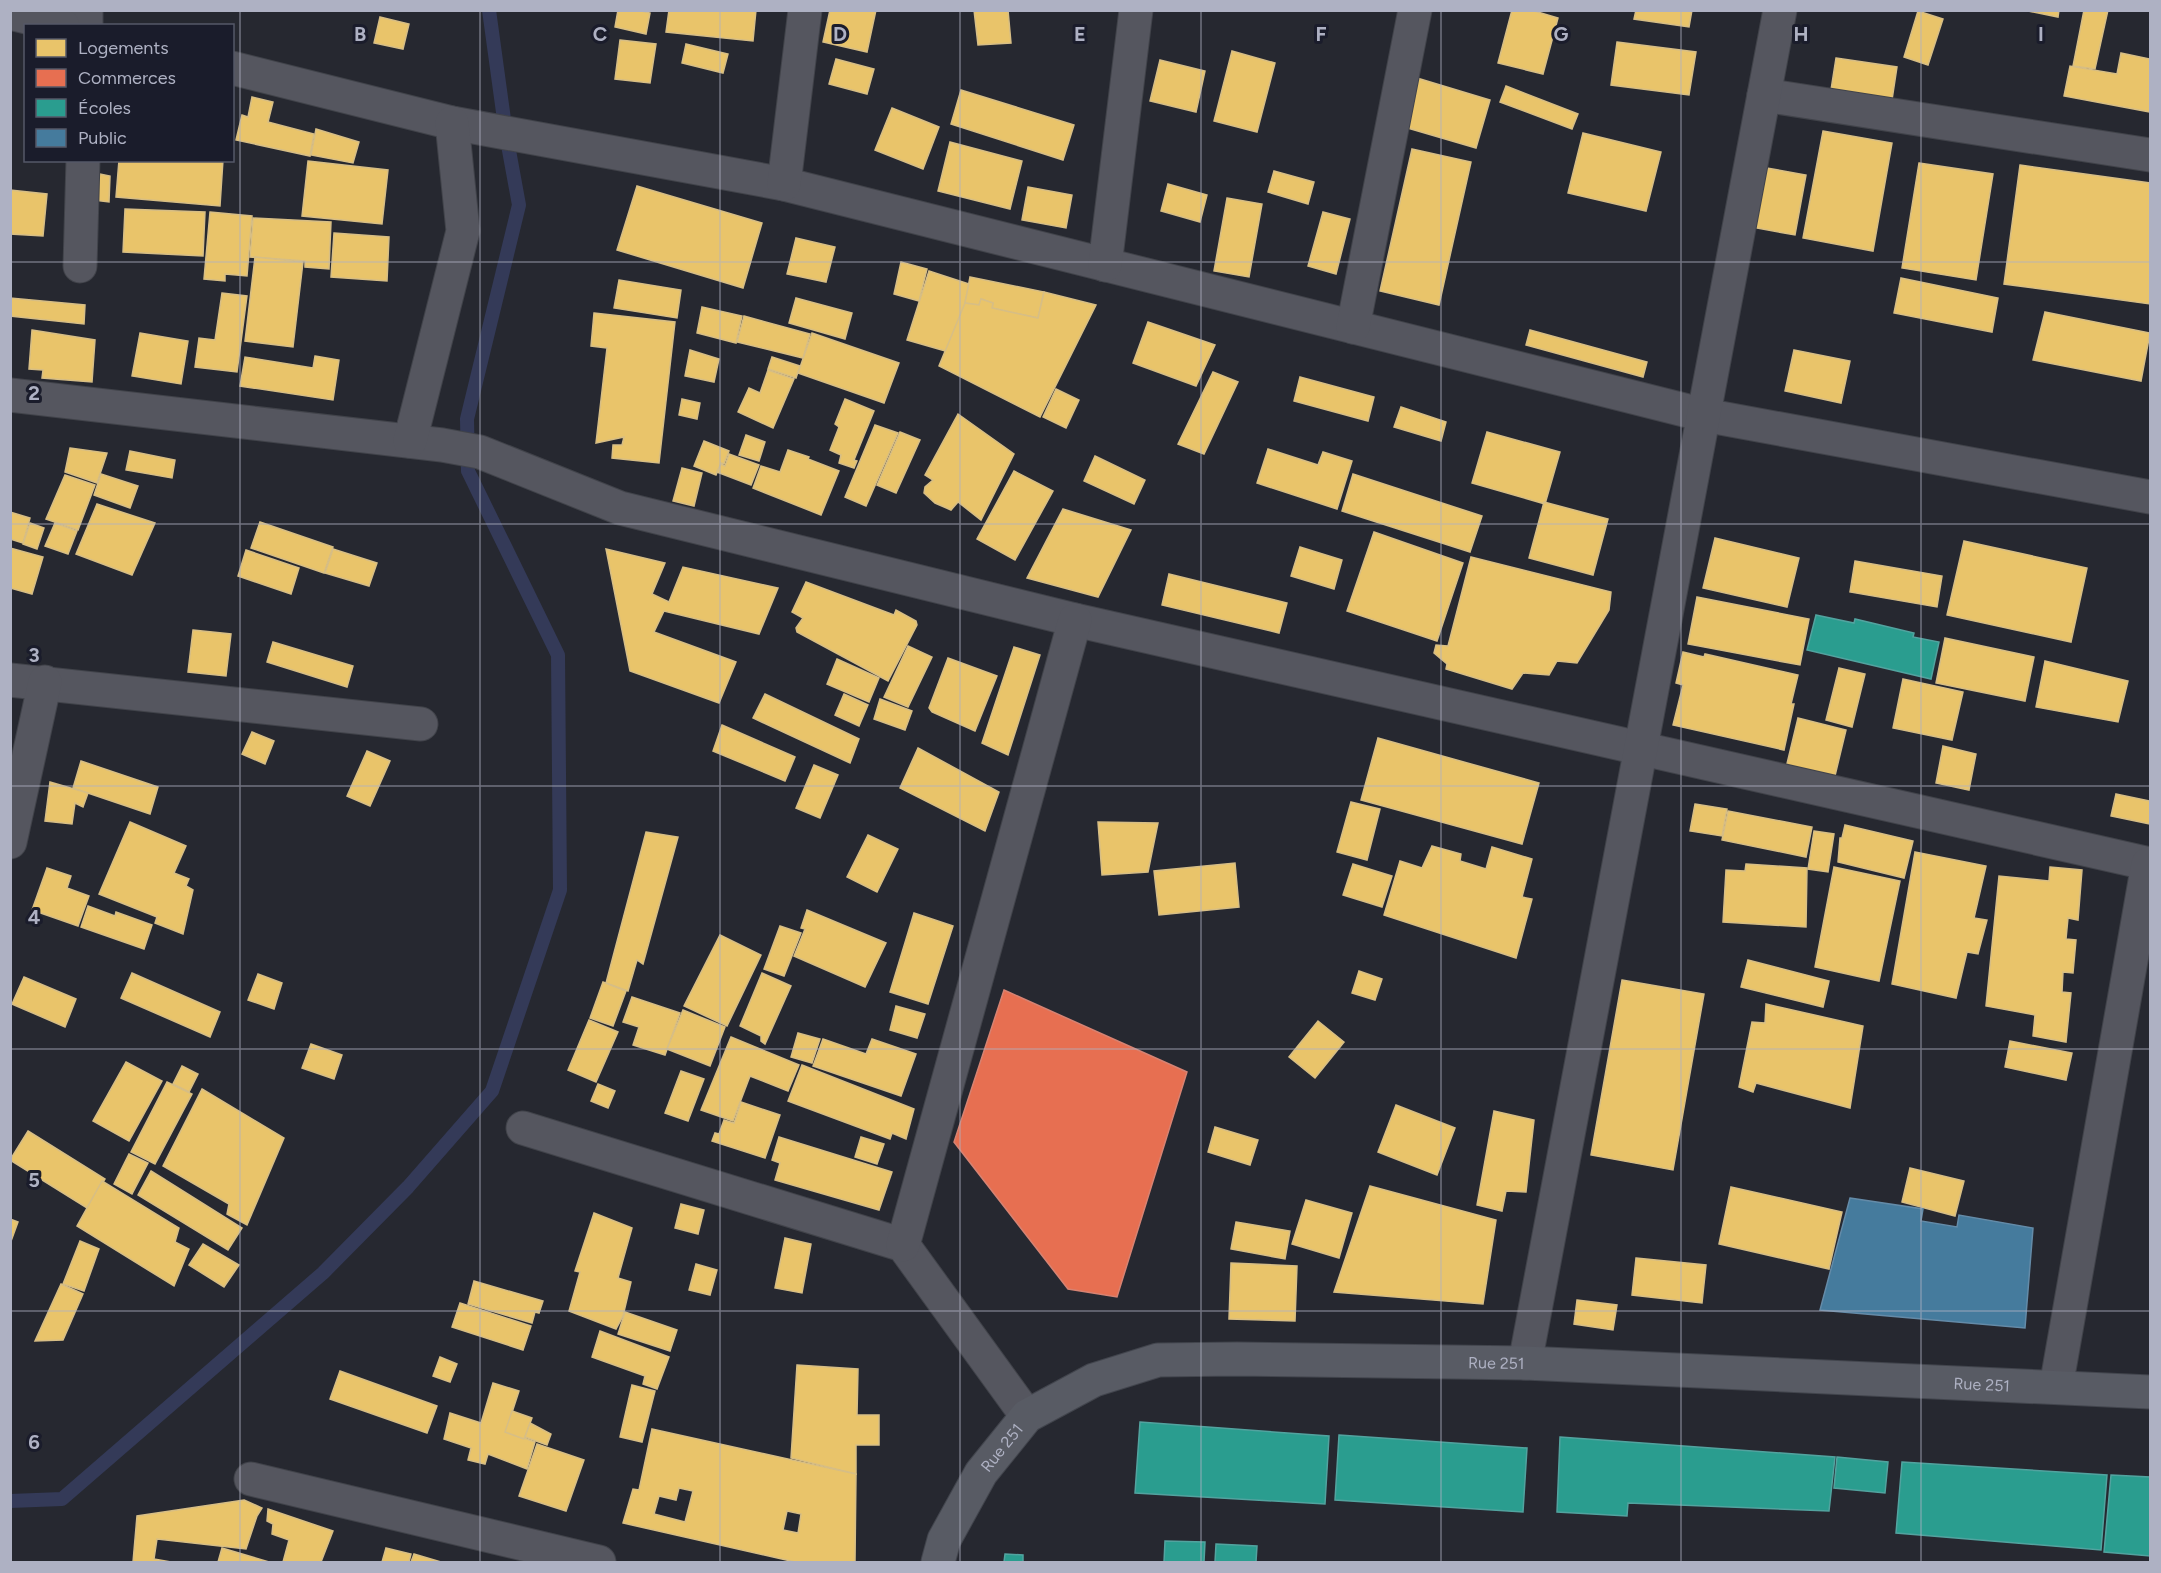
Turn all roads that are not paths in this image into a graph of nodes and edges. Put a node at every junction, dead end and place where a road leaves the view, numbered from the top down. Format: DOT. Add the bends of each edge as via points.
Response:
graph roads {
  1 [pos="805,10"];
  2 [pos="1136,10"];
  3 [pos="1416,10"];
  4 [pos="1780,10"];
  5 [pos="10,13"];
  6 [pos="55,24"];
  7 [pos="234,68"];
  8 [pos="1764,95"];
  9 [pos="452,123"];
  10 [pos="2151,155"];
  11 [pos="83,162"];
  12 [pos="784,184"];
  13 [pos="1106,265"];
  14 [pos="80,266"];
  15 [pos="1353,327"];
  16 [pos="10,395"];
  17 [pos="1704,415"];
  18 [pos="426,443"];
  19 [pos="2151,497"];
  20 [pos="1075,620"];
  21 [pos="10,680"];
  22 [pos="45,682"];
  23 [pos="421,724"];
  24 [pos="1641,748"];
  25 [pos="10,842"];
  26 [pos="2149,864"];
  27 [pos="523,1128"];
  28 [pos="903,1245"];
  29 [pos="1525,1363"];
  30 [pos="2056,1387"];
  31 [pos="2151,1392"];
  32 [pos="1027,1416"];
  33 [pos="251,1479"];
  34 [pos="599,1563"];
  35 [pos="938,1563"];
  1 -- 12 [label="street"];
  2 -- 13 [label="street"];
  3 -- 15 [label="street"];
  4 -- 8 [label="street"];
  5 -- 6 [label="street"];
  7 -- 9 [label="street"];
  8 -- 10 [label="street"];
  8 -- 17 [label="street"];
  9 -- 12 [label="street"];
  9 -- 18 [label="street" via="463,231"];
  11 -- 14 [label="street"];
  12 -- 13 [label="street"];
  13 -- 15 [label="street"];
  15 -- 17 [label="street"];
  16 -- 18 [label="street"];
  17 -- 19 [label="street"];
  17 -- 24 [label="street"];
  18 -- 20 [label="street" via="480,452 620,508"];
  20 -- 24 [label="street"];
  20 -- 28 [label="street"];
  21 -- 22 [label="street"];
  22 -- 23 [label="street"];
  22 -- 25 [label="street"];
  24 -- 26 [label="street"];
  24 -- 29 [label="street"];
  26 -- 30 [label="street"];
  27 -- 28 [label="street"];
  28 -- 32 [label="street"];
  29 -- 30 [label="main road, Rue 251"];
  29 -- 32 [label="main road, Rue 251" via="1158,1360 1094,1380"];
  30 -- 31 [label="main road, Rue 251"];
  32 -- 35 [label="main road, Rue 251" via="981,1473 944,1540"];
  33 -- 34 [label="street"];
}
